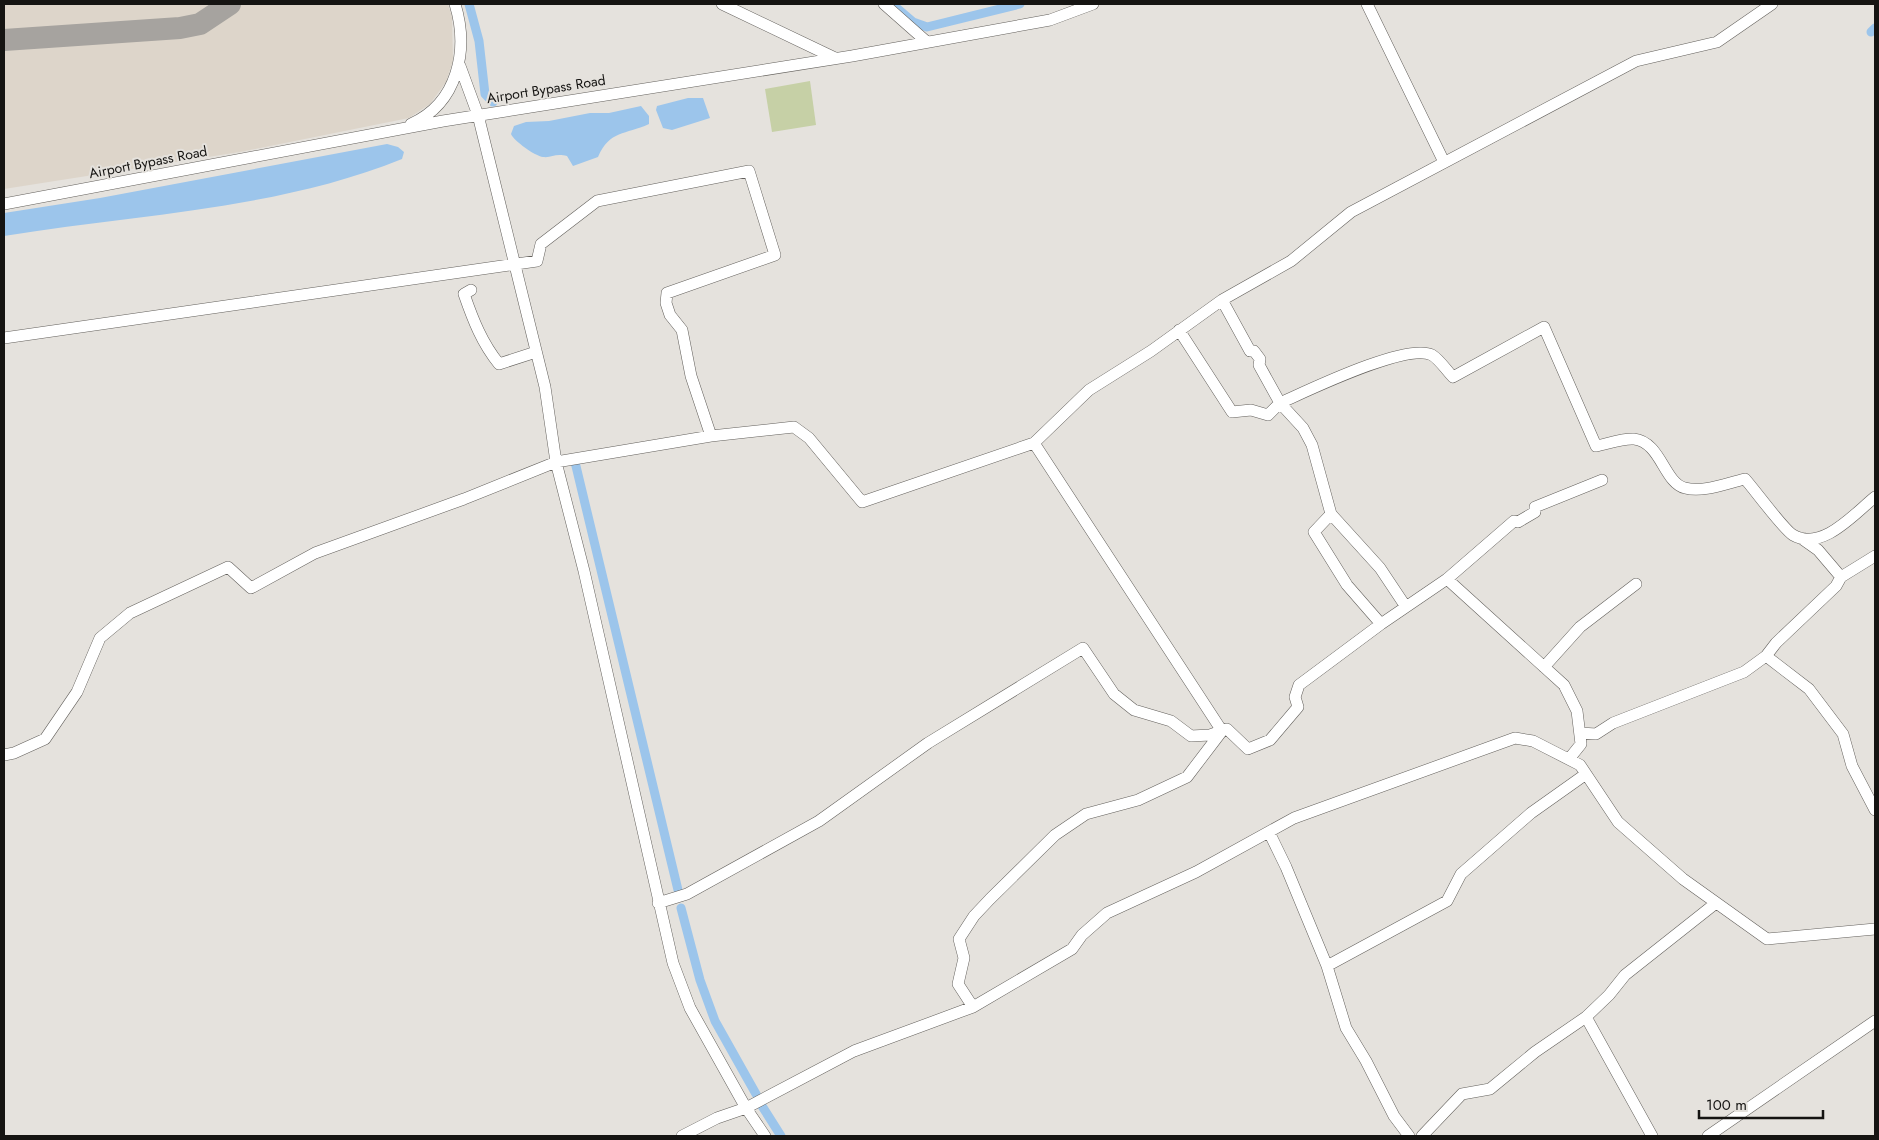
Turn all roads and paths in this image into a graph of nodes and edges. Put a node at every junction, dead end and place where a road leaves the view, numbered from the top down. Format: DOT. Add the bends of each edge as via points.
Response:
graph roads {
  1 [pos="455,4"];
  2 [pos="722,4"];
  3 [pos="884,4"];
  4 [pos="1092,4"];
  5 [pos="1368,4"];
  6 [pos="1772,4"];
  7 [pos="927,42"];
  8 [pos="836,58"];
  9 [pos="460,66"];
  10 [pos="478,115"];
  11 [pos="399,129"];
  12 [pos="1444,162"];
  13 [pos="4,204"];
  14 [pos="514,265"];
  15 [pos="471,290"];
  16 [pos="1222,300"];
  17 [pos="1179,330"];
  18 [pos="4,338"];
  19 [pos="536,352"];
  20 [pos="1280,403"];
  21 [pos="711,436"];
  22 [pos="1034,443"];
  23 [pos="556,462"];
  24 [pos="1602,480"];
  25 [pos="1875,497"];
  26 [pos="1331,514"];
  27 [pos="1797,536"];
  28 [pos="1875,556"];
  29 [pos="1841,577"];
  30 [pos="1447,578"];
  31 [pos="1636,584"];
  32 [pos="1406,607"];
  33 [pos="1381,624"];
  34 [pos="1766,656"];
  35 [pos="1544,667"];
  36 [pos="1222,731"];
  37 [pos="1580,733"];
  38 [pos="4,755"];
  39 [pos="1569,759"];
  40 [pos="1586,774"];
  41 [pos="1875,810"];
  42 [pos="1268,832"];
  43 [pos="658,903"];
  44 [pos="1716,903"];
  45 [pos="1875,929"];
  46 [pos="1327,966"];
  47 [pos="972,1007"];
  48 [pos="1586,1017"];
  49 [pos="1875,1021"];
  50 [pos="746,1108"];
  51 [pos="682,1136"];
  52 [pos="765,1136"];
  53 [pos="1409,1136"];
  54 [pos="1422,1136"];
  55 [pos="1652,1136"];
  56 [pos="1708,1136"];
  1 -- 9 [label="street"];
  2 -- 8 [label="street"];
  3 -- 7 [label="street"];
  4 -- 7 [label="street, Airport Bypass Road" via="1050,20"];
  5 -- 12 [label="street"];
  6 -- 12 [label="street" via="1717,42 1636,61"];
  7 -- 8 [label="street, Airport Bypass Road"];
  8 -- 10 [label="street, Airport Bypass Road"];
  9 -- 10 [label="street"];
  9 -- 11 [label="street" via="444,100 418,121"];
  10 -- 11 [label="street, Airport Bypass Road"];
  10 -- 14 [label="street"];
  11 -- 13 [label="street, Airport Bypass Road"];
  12 -- 16 [label="street" via="1351,212 1291,261"];
  14 -- 18 [label="street"];
  14 -- 19 [label="street"];
  14 -- 21 [label="street" via="539,259 541,244 598,201 749,171 775,255 667,293 666,303 682,330 691,376"];
  15 -- 19 [label="street" via="464,294 474,320 487,349 500,364"];
  16 -- 17 [label="street"];
  16 -- 20 [label="street" via="1250,351 1260,359 1259,365"];
  17 -- 20 [label="street" via="1232,412 1250,410 1268,415"];
  17 -- 22 [label="street" via="1089,390"];
  19 -- 23 [label="street" via="545,387"];
  20 -- 26 [label="street" via="1303,428 1312,444"];
  20 -- 27 [label="street" via="1380,361 1419,354 1432,355 1453,378 1544,328 1596,446 1634,439 1650,447 1674,481 1684,488 1708,488 1745,479"];
  21 -- 22 [label="street" via="794,427 809,438 862,502"];
  21 -- 23 [label="street"];
  22 -- 36 [label="street"];
  23 -- 38 [label="street" via="464,500 316,554 251,588 228,567 130,613 100,638 76,692 46,739"];
  23 -- 43 [label="street" via="584,571"];
  24 -- 30 [label="street" via="1535,507 1535,512 1514,521"];
  25 -- 27 [label="street" via="1832,532 1808,538"];
  26 -- 32 [label="street" via="1380,568"];
  26 -- 33 [label="street" via="1314,532 1347,585"];
  27 -- 29 [label="street" via="1818,550"];
  28 -- 29 [label="street"];
  29 -- 34 [label="street" via="1836,586"];
  30 -- 32 [label="street"];
  30 -- 35 [label="street"];
  31 -- 35 [label="street" via="1580,627"];
  32 -- 33 [label="street"];
  33 -- 36 [label="street" via="1300,685 1295,697 1298,707 1270,740 1248,749 1227,729"];
  34 -- 37 [label="street" via="1744,672 1613,723 1596,734"];
  34 -- 41 [label="street" via="1809,690 1843,734 1852,766"];
  35 -- 37 [label="street" via="1564,685 1577,711"];
  36 -- 43 [label="street" via="1190,736 1171,721 1134,710 1114,694 1083,648 928,744 819,821 687,894"];
  36 -- 47 [label="street" via="1187,777 1138,800 1086,814 1054,835 980,910 959,939 964,958 958,984"];
  37 -- 39 [label="street" via="1581,744"];
  39 -- 40 [label="street" via="1580,764"];
  39 -- 42 [label="street" via="1534,742 1515,738 1294,818"];
  40 -- 44 [label="street" via="1618,822 1683,879"];
  40 -- 46 [label="street" via="1531,813 1461,874 1447,901"];
  42 -- 46 [label="street"];
  42 -- 47 [label="street" via="1196,872 1107,913 1082,935 1072,949"];
  43 -- 50 [label="street" via="673,963 690,1008"];
  44 -- 45 [label="street" via="1767,939"];
  44 -- 48 [label="street" via="1625,975"];
  46 -- 53 [label="street" via="1346,1028 1394,1116"];
  47 -- 50 [label="street" via="854,1051"];
  48 -- 54 [label="street" via="1535,1052 1490,1089 1462,1094"];
  48 -- 55 [label="street"];
  49 -- 56 [label="street"];
  50 -- 51 [label="street"];
  50 -- 52 [label="street"];
}
